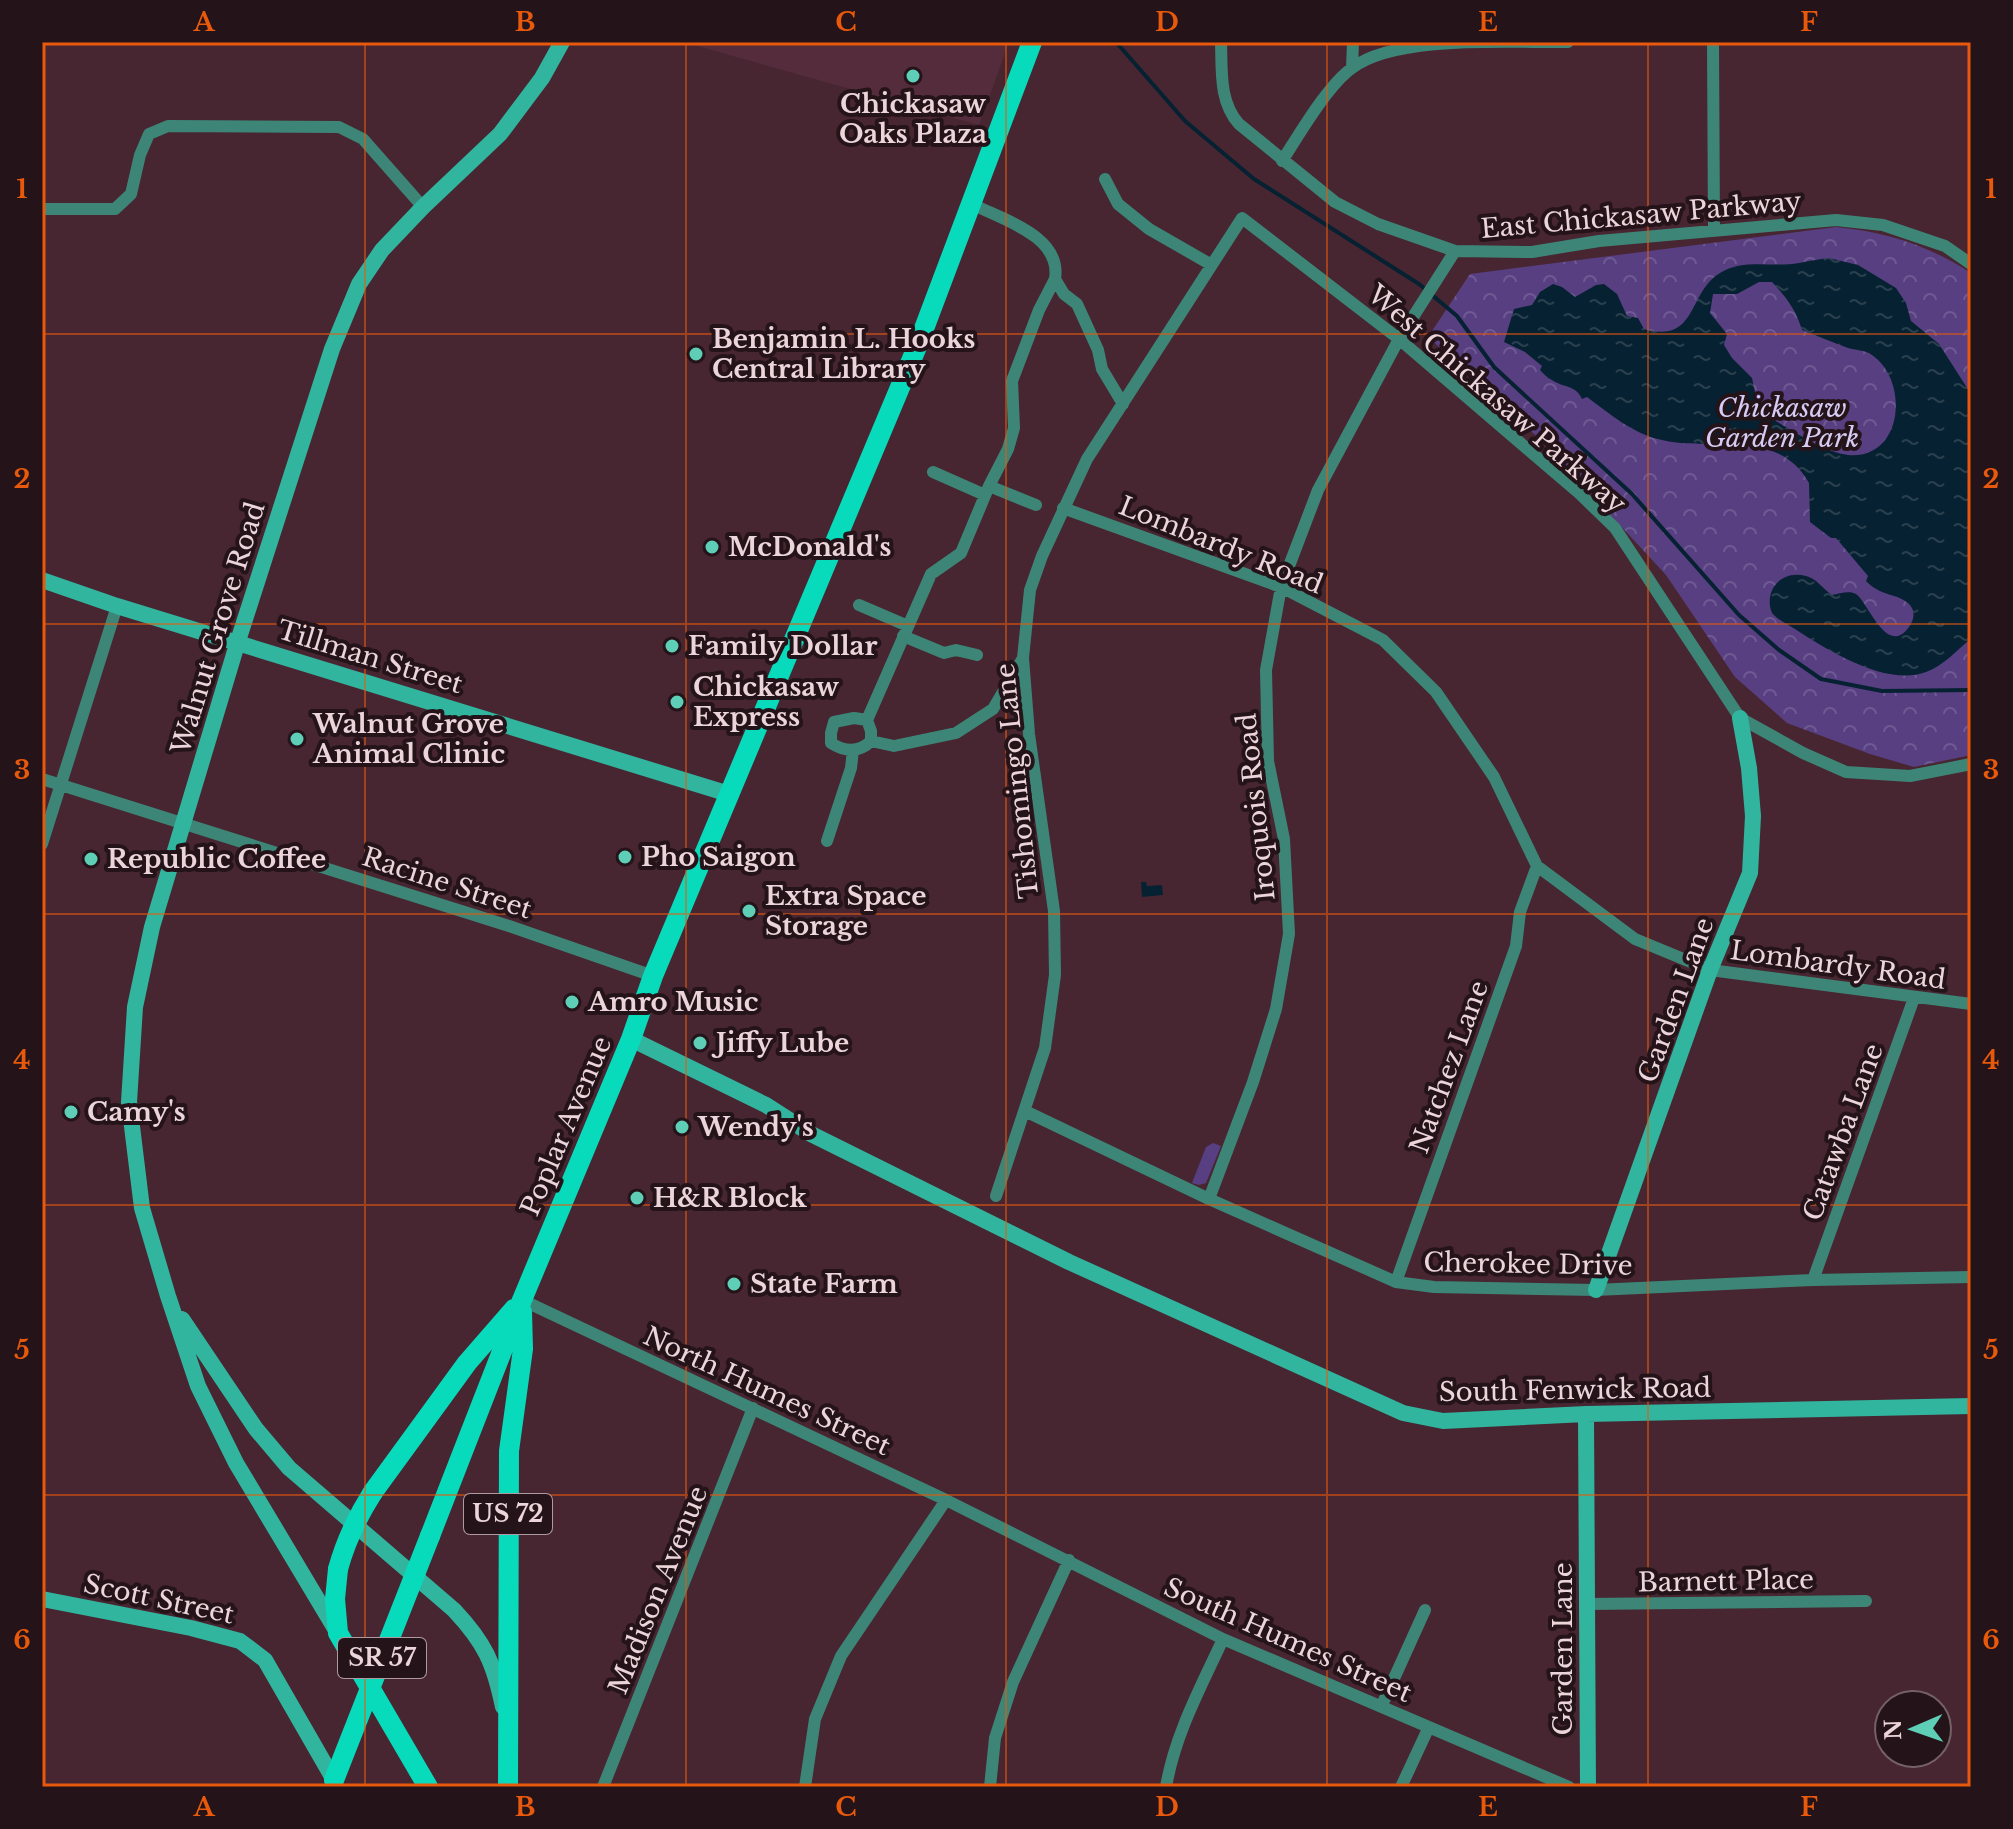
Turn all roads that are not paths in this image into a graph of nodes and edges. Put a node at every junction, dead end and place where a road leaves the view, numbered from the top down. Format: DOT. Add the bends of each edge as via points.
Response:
graph roads {
  1 [pos="562,42"];
  2 [pos="1032,42"];
  3 [pos="1221,42"];
  4 [pos="1353,42"];
  5 [pos="1568,42"];
  6 [pos="1713,42"];
  7 [pos="1352,68"];
  8 [pos="1282,161"];
  9 [pos="1105,179"];
  10 [pos="972,204"];
  11 [pos="423,207"];
  12 [pos="42,209"];
  13 [pos="1242,218"];
  14 [pos="1714,230"];
  15 [pos="1455,251"];
  16 [pos="1210,264"];
  17 [pos="1971,264"];
  18 [pos="1055,279"];
  19 [pos="1399,339"];
  20 [pos="1123,404"];
  21 [pos="933,472"];
  22 [pos="987,490"];
  23 [pos="1036,505"];
  24 [pos="1063,508"];
  25 [pos="42,580"];
  26 [pos="1281,587"];
  27 [pos="859,605"];
  28 [pos="117,606"];
  29 [pos="906,631"];
  30 [pos="238,641"];
  31 [pos="977,655"];
  32 [pos="1023,658"];
  33 [pos="1740,718"];
  34 [pos="867,720"];
  35 [pos="871,741"];
  36 [pos="853,750"];
  37 [pos="1971,764"];
  38 [pos="42,779"];
  39 [pos="61,785"];
  40 [pos="729,794"];
  41 [pos="183,822"];
  42 [pos="827,841"];
  43 [pos="42,844"];
  44 [pos="1537,866"];
  45 [pos="1710,970"];
  46 [pos="653,976"];
  47 [pos="1914,998"];
  48 [pos="1971,1004"];
  49 [pos="631,1039"];
  50 [pos="1025,1111"];
  51 [pos="996,1196"];
  52 [pos="1209,1199"];
  53 [pos="1971,1277"];
  54 [pos="1813,1280"];
  55 [pos="1396,1282"];
  56 [pos="1596,1290"];
  57 [pos="522,1300"];
  58 [pos="171,1304"];
  59 [pos="1971,1406"];
  60 [pos="753,1408"];
  61 [pos="1586,1414"];
  62 [pos="946,1500"];
  63 [pos="992,1523"];
  64 [pos="1069,1560"];
  65 [pos="42,1599"];
  66 [pos="1866,1601"];
  67 [pos="1586,1604"];
  68 [pos="1425,1610"];
  69 [pos="338,1633"];
  70 [pos="1223,1639"];
  71 [pos="1382,1705"];
  72 [pos="507,1728"];
  73 [pos="1428,1729"];
  74 [pos="332,1784"];
  75 [pos="428,1787"];
  76 [pos="508,1787"];
  77 [pos="603,1787"];
  78 [pos="805,1787"];
  79 [pos="990,1787"];
  80 [pos="1166,1787"];
  81 [pos="1401,1787"];
  82 [pos="1569,1787"];
  83 [pos="1588,1787"];
  1 -- 11 [label="main road, Walnut Grove Road" via="500,134"];
  2 -- 10 [label="main road, Poplar Avenue / US 72"];
  3 -- 8 [label="street, East Chickasaw Parkway" via="1229,112"];
  4 -- 7 [label="street"];
  5 -- 7 [label="street" via="1425,45 1389,51"];
  6 -- 14 [label="street"];
  7 -- 8 [label="street" via="1318,106"];
  8 -- 15 [label="street, East Chickasaw Parkway" via="1335,202 1378,224"];
  9 -- 16 [label="street" via="1128,213"];
  10 -- 18 [label="street" via="1041,239 1054,258"];
  10 -- 40 [label="main road, Poplar Avenue / US 72"];
  11 -- 12 [label="street" via="363,139 339,127 168,126 149,134 131,194 115,209"];
  11 -- 30 [label="main road, Walnut Grove Road" via="382,250 359,284 332,349"];
  13 -- 16 [label="street, Tishomingo Lane"];
  13 -- 19 [label="street, West Chickasaw Parkway"];
  14 -- 15 [label="street, East Chickasaw Parkway" via="1532,252"];
  14 -- 17 [label="street, East Chickasaw Parkway" via="1836,220 1883,225 1945,246"];
  15 -- 19 [label="street, Iroquois Road"];
  16 -- 20 [label="street, Tishomingo Lane"];
  18 -- 20 [label="street" via="1077,304 1102,369"];
  18 -- 22 [label="street" via="1012,381 1014,428"];
  19 -- 26 [label="street, Iroquois Road" via="1318,490"];
  19 -- 33 [label="street, West Chickasaw Parkway" via="1615,528"];
  20 -- 24 [label="street, Tishomingo Lane"];
  21 -- 22 [label="street"];
  22 -- 23 [label="street"];
  22 -- 29 [label="street" via="961,553 931,574"];
  24 -- 26 [label="street, Lombardy Road"];
  24 -- 32 [label="street, Tishomingo Lane" via="1030,590"];
  25 -- 28 [label="main road, Tillman Street"];
  26 -- 44 [label="street, Lombardy Road" via="1383,640 1436,692 1494,777"];
  26 -- 52 [label="street, Iroquois Road" via="1266,670 1268,761 1284,839 1289,934 1276,1009"];
  27 -- 29 [label="street"];
  28 -- 30 [label="main road, Tillman Street"];
  28 -- 39 [label="street"];
  29 -- 31 [label="street" via="944,653"];
  29 -- 34 [label="street"];
  30 -- 40 [label="main road, Tillman Street"];
  30 -- 41 [label="main road, Walnut Grove Road"];
  32 -- 35 [label="street" via="993,709 956,733 894,746"];
  32 -- 50 [label="street, Tishomingo Lane" via="1056,953 1048,1033"];
  33 -- 37 [label="street, West Chickasaw Parkway" via="1846,772 1910,776"];
  33 -- 45 [label="main road, Garden Lane" via="1753,816 1750,873"];
  34 -- 35 [label="street"];
  34 -- 36 [label="street" via="834,722 831,743"];
  35 -- 36 [label="street"];
  36 -- 42 [label="street"];
  38 -- 39 [label="street, Racine Street"];
  39 -- 41 [label="street, Racine Street"];
  39 -- 43 [label="street"];
  40 -- 46 [label="main road, Poplar Avenue / US 72"];
  41 -- 46 [label="street, Racine Street"];
  41 -- 58 [label="main road, Walnut Grove Road" via="135,1007 129,1102 142,1208"];
  44 -- 45 [label="street, Lombardy Road" via="1635,939"];
  44 -- 55 [label="street, Natchez Lane" via="1520,912 1516,946"];
  45 -- 47 [label="street, Lombardy Road"];
  45 -- 56 [label="main road, Garden Lane"];
  46 -- 49 [label="main road, Poplar Avenue / US 72"];
  47 -- 48 [label="street, Lombardy Road"];
  47 -- 54 [label="street, Catawba Lane"];
  49 -- 57 [label="main road, Poplar Avenue / US 72"];
  49 -- 61 [label="main road, South Fenwick Road" via="1069,1262 1403,1413 1443,1421"];
  50 -- 51 [label="street, Tishomingo Lane"];
  50 -- 52 [label="street, Cherokee Drive"];
  52 -- 55 [label="street, Cherokee Drive"];
  53 -- 54 [label="street, Cherokee Drive"];
  54 -- 56 [label="street, Cherokee Drive"];
  55 -- 56 [label="street, Cherokee Drive"];
  57 -- 60 [label="street, North Humes Street"];
  57 -- 69 [label="main road, US 72, bridge" via="467,1363 373,1492 338,1569"];
  57 -- 72 [label="main road, US 72" via="523,1349 509,1451"];
  57 -- 74 [label="main road, Poplar Avenue / SR 57, bridge"];
  58 -- 69 [label="main road, Walnut Grove Road" via="198,1386 236,1463"];
  58 -- 72 [label="main road, Walnut Grove Road" via="256,1429 289,1468 470,1627 495,1670"];
  59 -- 61 [label="main road, South Fenwick Road"];
  60 -- 62 [label="street, North Humes Street"];
  60 -- 77 [label="street, Madison Avenue"];
  61 -- 67 [label="main road, Garden Lane"];
  62 -- 63 [label="street, North Humes Street"];
  62 -- 78 [label="street" via="841,1656 815,1719"];
  63 -- 64 [label="street, South Humes Street"];
  64 -- 70 [label="street, South Humes Street"];
  64 -- 79 [label="street" via="1013,1682 995,1738"];
  65 -- 74 [label="main road, Scott Street" via="240,1641 265,1660"];
  66 -- 67 [label="street, Barnett Place"];
  67 -- 83 [label="main road, Garden Lane"];
  68 -- 71 [label="street"];
  69 -- 75 [label="main road, US 72"];
  70 -- 71 [label="street, South Humes Street"];
  70 -- 80 [label="street" via="1183,1724"];
  71 -- 73 [label="street, South Humes Street"];
  72 -- 76 [label="main road, US 72"];
  73 -- 81 [label="street"];
  73 -- 82 [label="street, South Humes Street"];
}
